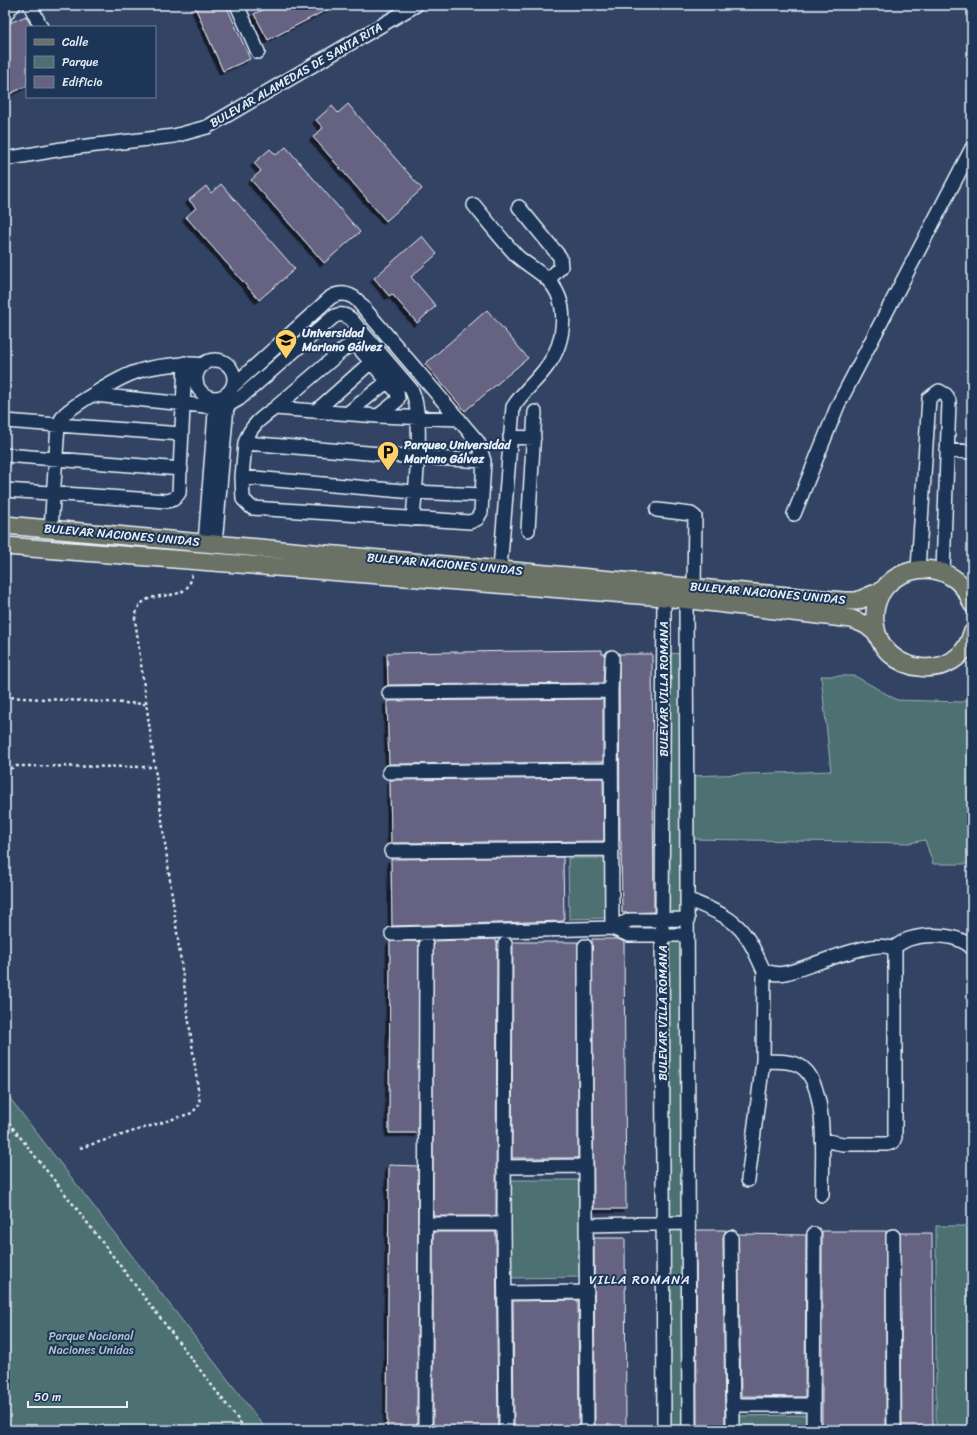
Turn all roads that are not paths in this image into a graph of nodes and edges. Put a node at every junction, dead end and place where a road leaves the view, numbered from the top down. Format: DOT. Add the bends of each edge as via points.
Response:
graph roads {
  1 [pos="30,5"];
  2 [pos="416,5"];
  3 [pos="242,7"];
  4 [pos="40,26"];
  5 [pos="258,52"];
  6 [pos="972,148"];
  7 [pos="5,159"];
  8 [pos="474,205"];
  9 [pos="519,207"];
  10 [pos="548,280"];
  11 [pos="371,362"];
  12 [pos="185,363"];
  13 [pos="203,365"];
  14 [pos="388,381"];
  15 [pos="233,386"];
  16 [pos="94,395"];
  17 [pos="184,404"];
  18 [pos="220,404"];
  19 [pos="275,408"];
  20 [pos="316,411"];
  21 [pos="535,412"];
  22 [pos="348,413"];
  23 [pos="378,416"];
  24 [pos="418,418"];
  25 [pos="459,419"];
  26 [pos="5,421"];
  27 [pos="58,426"];
  28 [pos="182,434"];
  29 [pos="510,436"];
  30 [pos="534,438"];
  31 [pos="245,443"];
  32 [pos="947,450"];
  33 [pos="972,452"];
  34 [pos="5,455"];
  35 [pos="417,457"];
  36 [pos="55,458"];
  37 [pos="484,461"];
  38 [pos="181,469"];
  39 [pos="242,477"];
  40 [pos="5,490"];
  41 [pos="53,492"];
  42 [pos="414,492"];
  43 [pos="482,495"];
  44 [pos="657,510"];
  45 [pos="794,514"];
  46 [pos="413,518"];
  47 [pos="5,525"];
  48 [pos="51,529"];
  49 [pos="528,530"];
  50 [pos="210,543"];
  51 [pos="5,546"];
  52 [pos="500,569"];
  53 [pos="918,569"];
  54 [pos="943,572"];
  55 [pos="883,590"];
  56 [pos="690,593"];
  57 [pos="664,597"];
  58 [pos="972,603"];
  59 [pos="877,634"];
  60 [pos="970,641"];
  61 [pos="612,657"];
  62 [pos="611,691"];
  63 [pos="389,693"];
  64 [pos="611,770"];
  65 [pos="389,772"];
  66 [pos="612,849"];
  67 [pos="391,851"];
  68 [pos="688,899"];
  69 [pos="662,919"];
  70 [pos="688,919"];
  71 [pos="612,928"];
  72 [pos="392,934"];
  73 [pos="687,935"];
  74 [pos="663,936"];
  75 [pos="506,944"];
  76 [pos="426,945"];
  77 [pos="585,946"];
  78 [pos="893,948"];
  79 [pos="972,948"];
  80 [pos="764,971"];
  81 [pos="763,1061"];
  82 [pos="822,1140"];
  83 [pos="586,1166"];
  84 [pos="504,1167"];
  85 [pos="748,1180"];
  86 [pos="822,1196"];
  87 [pos="688,1223"];
  88 [pos="425,1224"];
  89 [pos="504,1224"];
  90 [pos="663,1224"];
  91 [pos="587,1225"];
  92 [pos="814,1234"];
  93 [pos="893,1236"];
  94 [pos="732,1237"];
  95 [pos="587,1292"];
  96 [pos="505,1293"];
  97 [pos="732,1405"];
  98 [pos="812,1405"];
  99 [pos="425,1430"];
  100 [pos="506,1430"];
  101 [pos="587,1430"];
  102 [pos="664,1430"];
  103 [pos="689,1430"];
  104 [pos="733,1430"];
  105 [pos="813,1430"];
  106 [pos="894,1430"];
  1 -- 4 [label="street"];
  2 -- 7 [label="street, BULEVAR ALAMEDAS DE SANTA RITA" via="207,127 174,136 62,149"];
  3 -- 5 [label="street"];
  6 -- 45 [label="street" via="838,406"];
  8 -- 10 [label="street" via="517,255"];
  9 -- 10 [label="street" via="560,257 561,267"];
  10 -- 29 [label="street" via="556,290 562,306 563,325 557,349 548,365 513,407"];
  11 -- 14 [label="street"];
  11 -- 19 [label="street" via="358,347 347,346"];
  11 -- 20 [label="street"];
  12 -- 13 [label="street"];
  12 -- 16 [label="street" via="137,371"];
  12 -- 17 [label="street"];
  13 -- 15 [label="street" via="214,361 226,364 233,374"];
  13 -- 18 [label="street" via="197,376 198,388"];
  14 -- 22 [label="street"];
  14 -- 23 [label="street" via="397,392 398,398"];
  15 -- 18 [label="street"];
  15 -- 25 [label="street" via="331,297 345,294 357,300"];
  16 -- 17 [label="street"];
  16 -- 27 [label="street" via="74,407"];
  17 -- 18 [label="street"];
  17 -- 28 [label="street"];
  18 -- 24 [label="street" via="239,399 332,318 341,314 351,319 411,389 416,401"];
  18 -- 50 [label="street"];
  19 -- 20 [label="street"];
  19 -- 31 [label="street" via="255,423"];
  20 -- 22 [label="street"];
  21 -- 30 [label="street"];
  22 -- 23 [label="street"];
  23 -- 24 [label="street"];
  24 -- 25 [label="street"];
  24 -- 35 [label="street"];
  25 -- 37 [label="street" via="478,442"];
  26 -- 27 [label="street"];
  27 -- 28 [label="street"];
  27 -- 36 [label="street"];
  28 -- 38 [label="street"];
  29 -- 30 [label="street"];
  29 -- 52 [label="street"];
  30 -- 49 [label="street"];
  31 -- 35 [label="street"];
  31 -- 39 [label="street"];
  32 -- 33 [label="street"];
  32 -- 53 [label="street" via="949,401 946,394 939,391 929,398"];
  32 -- 54 [label="street"];
  34 -- 36 [label="street"];
  35 -- 37 [label="street"];
  35 -- 42 [label="street"];
  36 -- 38 [label="street"];
  36 -- 41 [label="street"];
  37 -- 43 [label="street"];
  38 -- 41 [label="street" via="179,493 174,499 167,501"];
  39 -- 42 [label="street"];
  39 -- 46 [label="street" via="243,498 252,508"];
  40 -- 41 [label="street"];
  41 -- 48 [label="street"];
  42 -- 43 [label="street"];
  42 -- 46 [label="street"];
  43 -- 46 [label="street" via="481,512 474,521"];
  44 -- 56 [label="street, BULEVAR VILLA ROMANA" via="691,514 695,517"];
  47 -- 48 [label="main road, BULEVAR NACIONES UNIDAS"];
  48 -- 50 [label="main road, BULEVAR NACIONES UNIDAS"];
  50 -- 52 [label="main road, BULEVAR NACIONES UNIDAS"];
  51 -- 57 [label="main road, BULEVAR NACIONES UNIDAS"];
  52 -- 56 [label="main road, BULEVAR NACIONES UNIDAS"];
  53 -- 54 [label="main road" via="927,568"];
  53 -- 55 [label="main road" via="902,574"];
  54 -- 58 [label="main road" via="958,581"];
  55 -- 56 [label="main road, BULEVAR NACIONES UNIDAS" via="857,601"];
  55 -- 59 [label="main road" via="875,611"];
  56 -- 57 [label="main road, BULEVAR NACIONES UNIDAS"];
  56 -- 59 [label="main road, BULEVAR NACIONES UNIDAS" via="852,619 866,625"];
  56 -- 68 [label="street, BULEVAR VILLA ROMANA"];
  57 -- 69 [label="street, BULEVAR VILLA ROMANA"];
  59 -- 60 [label="main road" via="888,653 902,663 918,668 940,666 959,655"];
  61 -- 62 [label="street"];
  62 -- 63 [label="street"];
  62 -- 64 [label="street"];
  64 -- 65 [label="street"];
  64 -- 66 [label="street"];
  66 -- 67 [label="street"];
  66 -- 71 [label="street"];
  68 -- 70 [label="street, BULEVAR VILLA ROMANA"];
  68 -- 80 [label="street" via="712,909 745,934"];
  69 -- 70 [label="street"];
  69 -- 71 [label="street" via="630,920"];
  69 -- 74 [label="street, BULEVAR VILLA ROMANA"];
  70 -- 73 [label="street, BULEVAR VILLA ROMANA"];
  71 -- 72 [label="street"];
  71 -- 74 [label="street" via="629,935"];
  73 -- 74 [label="street"];
  73 -- 87 [label="street, BULEVAR VILLA ROMANA"];
  74 -- 90 [label="street, BULEVAR VILLA ROMANA"];
  75 -- 84 [label="street"];
  76 -- 88 [label="street"];
  77 -- 83 [label="street"];
  78 -- 79 [label="street" via="910,939 926,936 962,940"];
  78 -- 80 [label="street" via="867,948 785,973"];
  78 -- 82 [label="street" via="896,954 895,1137 887,1144 843,1144"];
  80 -- 81 [label="street"];
  81 -- 82 [label="street" via="792,1062 809,1073 815,1085 820,1110"];
  81 -- 85 [label="street"];
  82 -- 86 [label="street"];
  83 -- 84 [label="street"];
  83 -- 91 [label="street"];
  84 -- 89 [label="street"];
  87 -- 90 [label="street"];
  87 -- 103 [label="street, BULEVAR VILLA ROMANA"];
  88 -- 89 [label="street"];
  88 -- 99 [label="street"];
  89 -- 96 [label="street"];
  90 -- 91 [label="street"];
  90 -- 102 [label="street, BULEVAR VILLA ROMANA"];
  91 -- 95 [label="street"];
  92 -- 98 [label="street"];
  93 -- 106 [label="street"];
  94 -- 97 [label="street"];
  95 -- 96 [label="street"];
  95 -- 101 [label="street"];
  96 -- 100 [label="street"];
  97 -- 98 [label="street"];
  97 -- 104 [label="street"];
  98 -- 105 [label="street"];
}
